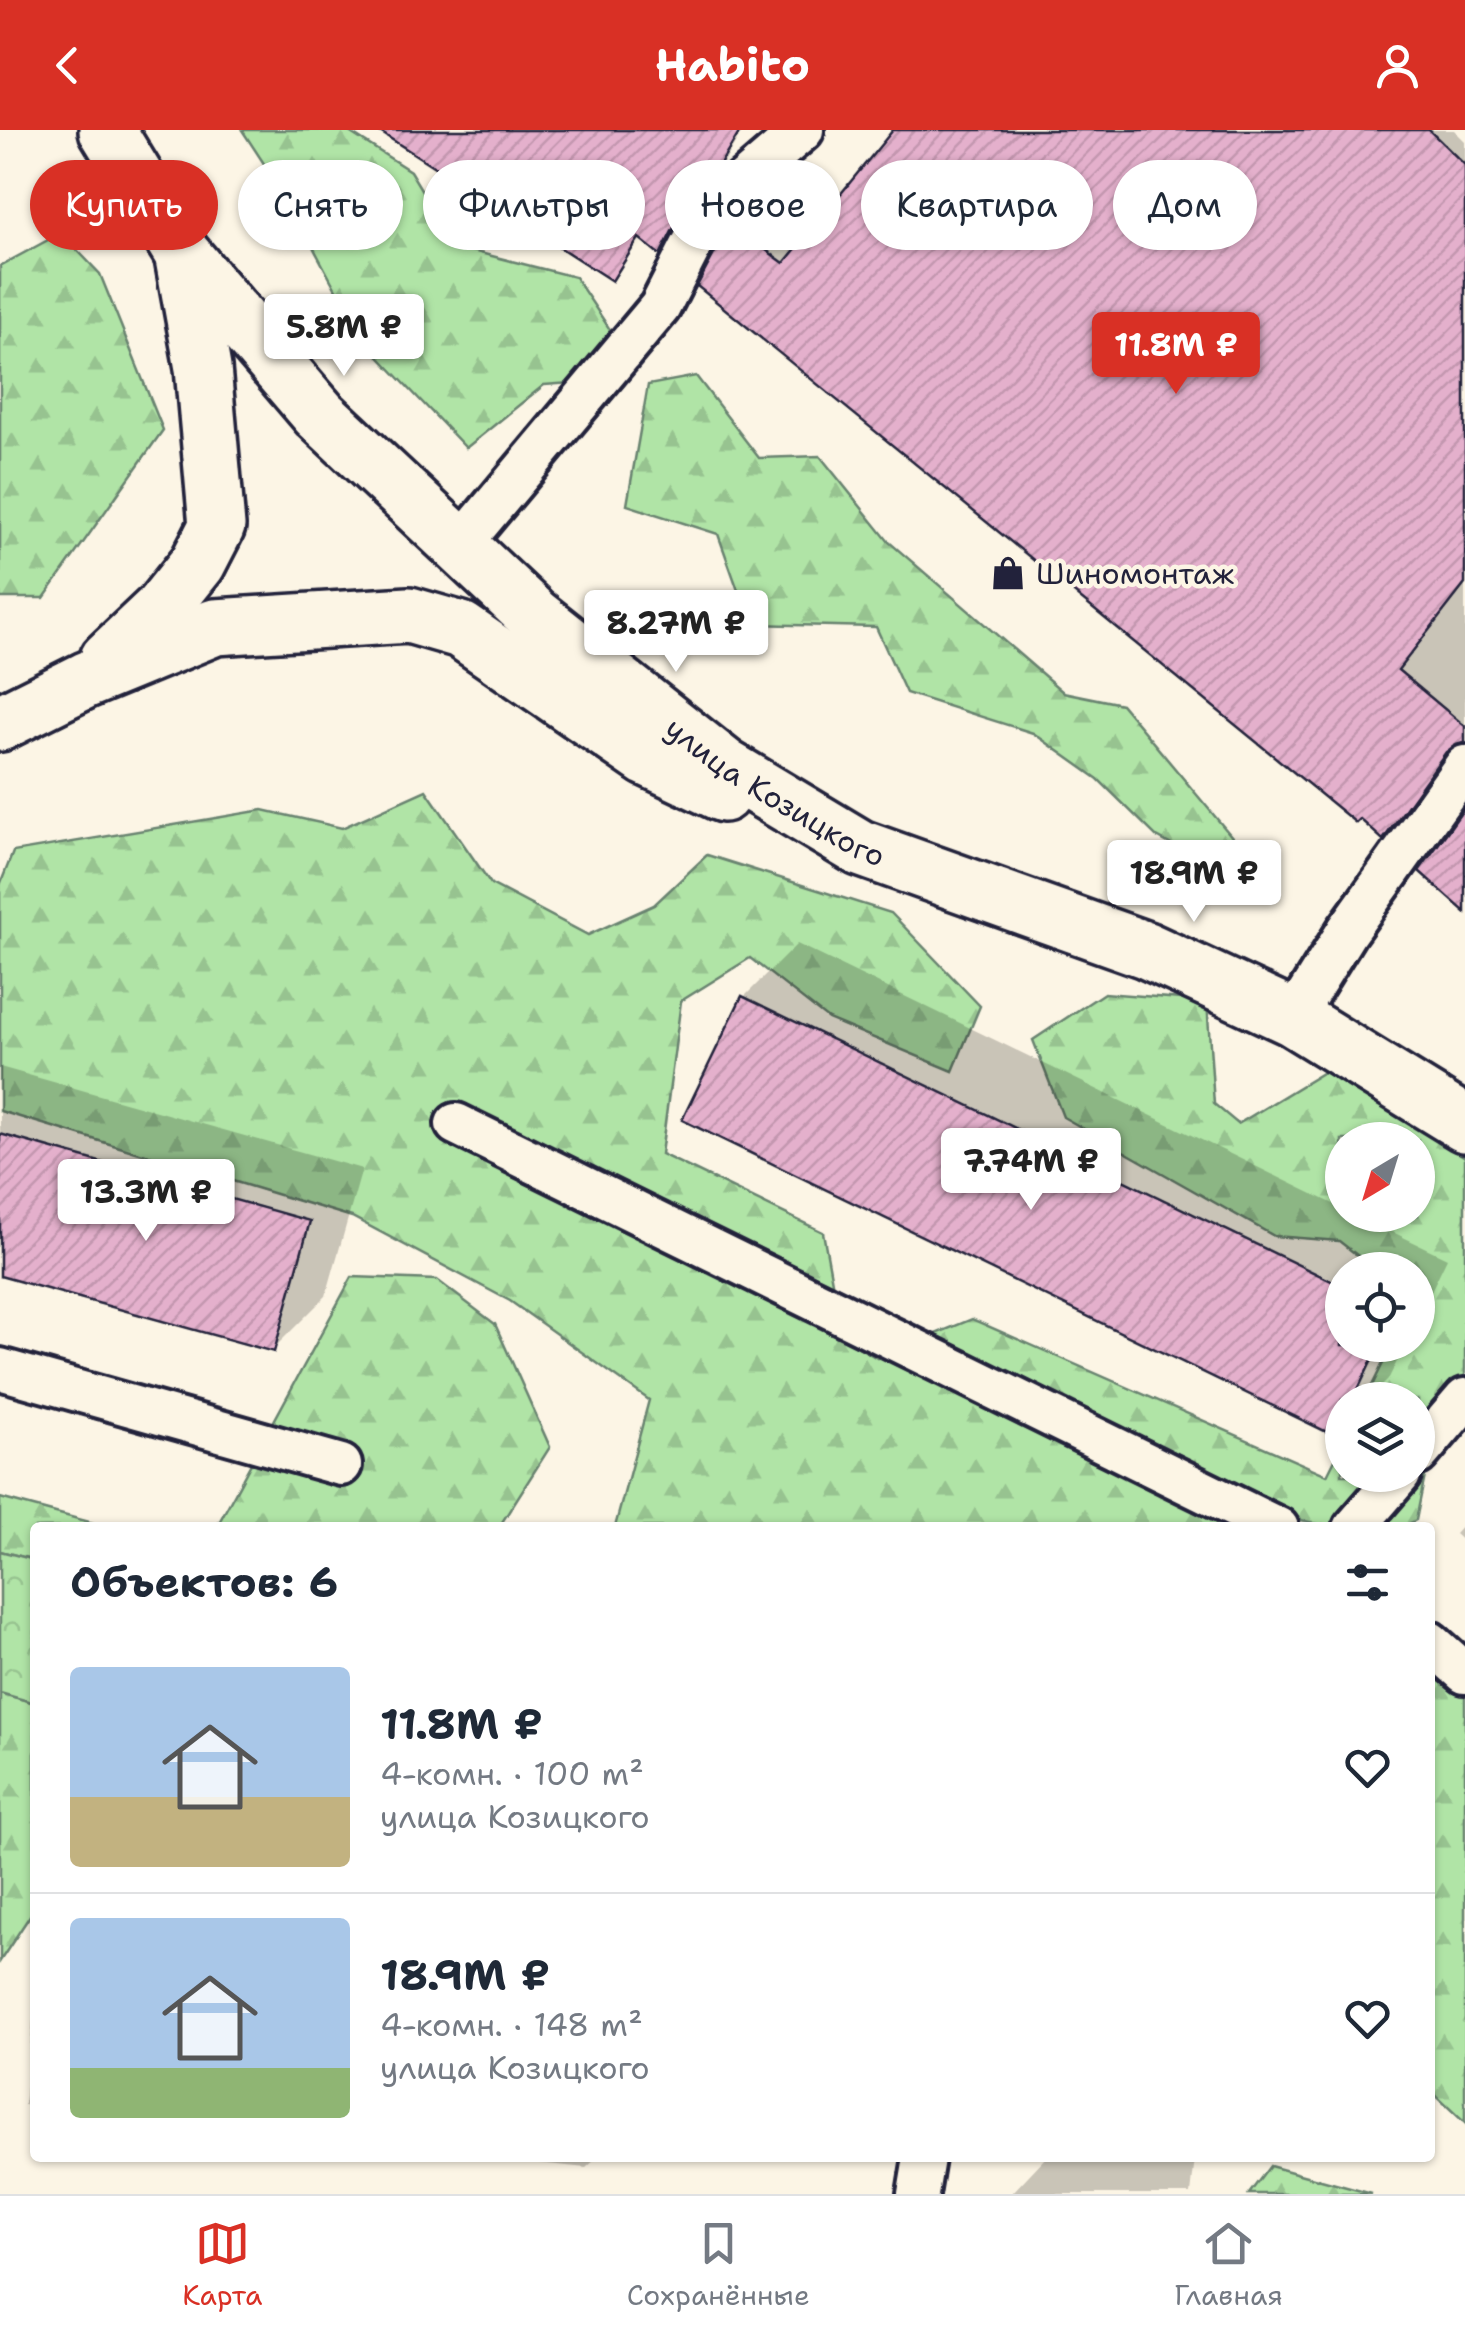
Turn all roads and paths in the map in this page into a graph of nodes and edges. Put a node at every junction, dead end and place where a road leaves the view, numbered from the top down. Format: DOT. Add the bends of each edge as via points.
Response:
graph roads {
  1 [pos="106,130"];
  2 [pos="804,130"];
  3 [pos="183,255"];
  4 [pos="459,548"];
  5 [pos="86,680"];
  6 [pos="0,722"];
  7 [pos="1465,766"];
  8 [pos="860,848"];
  9 [pos="1293,1018"];
  10 [pos="456,1124"];
  11 [pos="1465,1124"];
  12 [pos="0,1369"];
  13 [pos="1465,1399"];
  14 [pos="1435,1434"];
  15 [pos="341,1465"];
  16 [pos="1385,1492"];
  17 [pos="1266,1522"];
  18 [pos="1359,1522"];
  19 [pos="1435,1646"];
  20 [pos="1465,1673"];
  21 [pos="923,2162"];
  22 [pos="918,2194"];
  1 -- 3 [label="street, улица Козицкого"];
  2 -- 4 [label="lane" via="709,211 660,307"];
  3 -- 4 [label="street, улица Козицкого" via="319,414"];
  3 -- 5 [label="street" via="203,368 217,526 162,608"];
  4 -- 8 [label="street, улица Козицкого" via="725,767"];
  5 -- 6 [label="street"];
  5 -- 8 [label="street" via="215,627 409,615 461,630 647,758 776,818"];
  7 -- 9 [label="lane"];
  8 -- 9 [label="street, улица Козицкого" via="1146,950"];
  9 -- 11 [label="street, улица Козицкого"];
  10 -- 17 [label="lane"];
  12 -- 15 [label="lane"];
  13 -- 14 [label="lane"];
  16 -- 18 [label="lane"];
  19 -- 20 [label="lane"];
  21 -- 22 [label="lane"];
}
